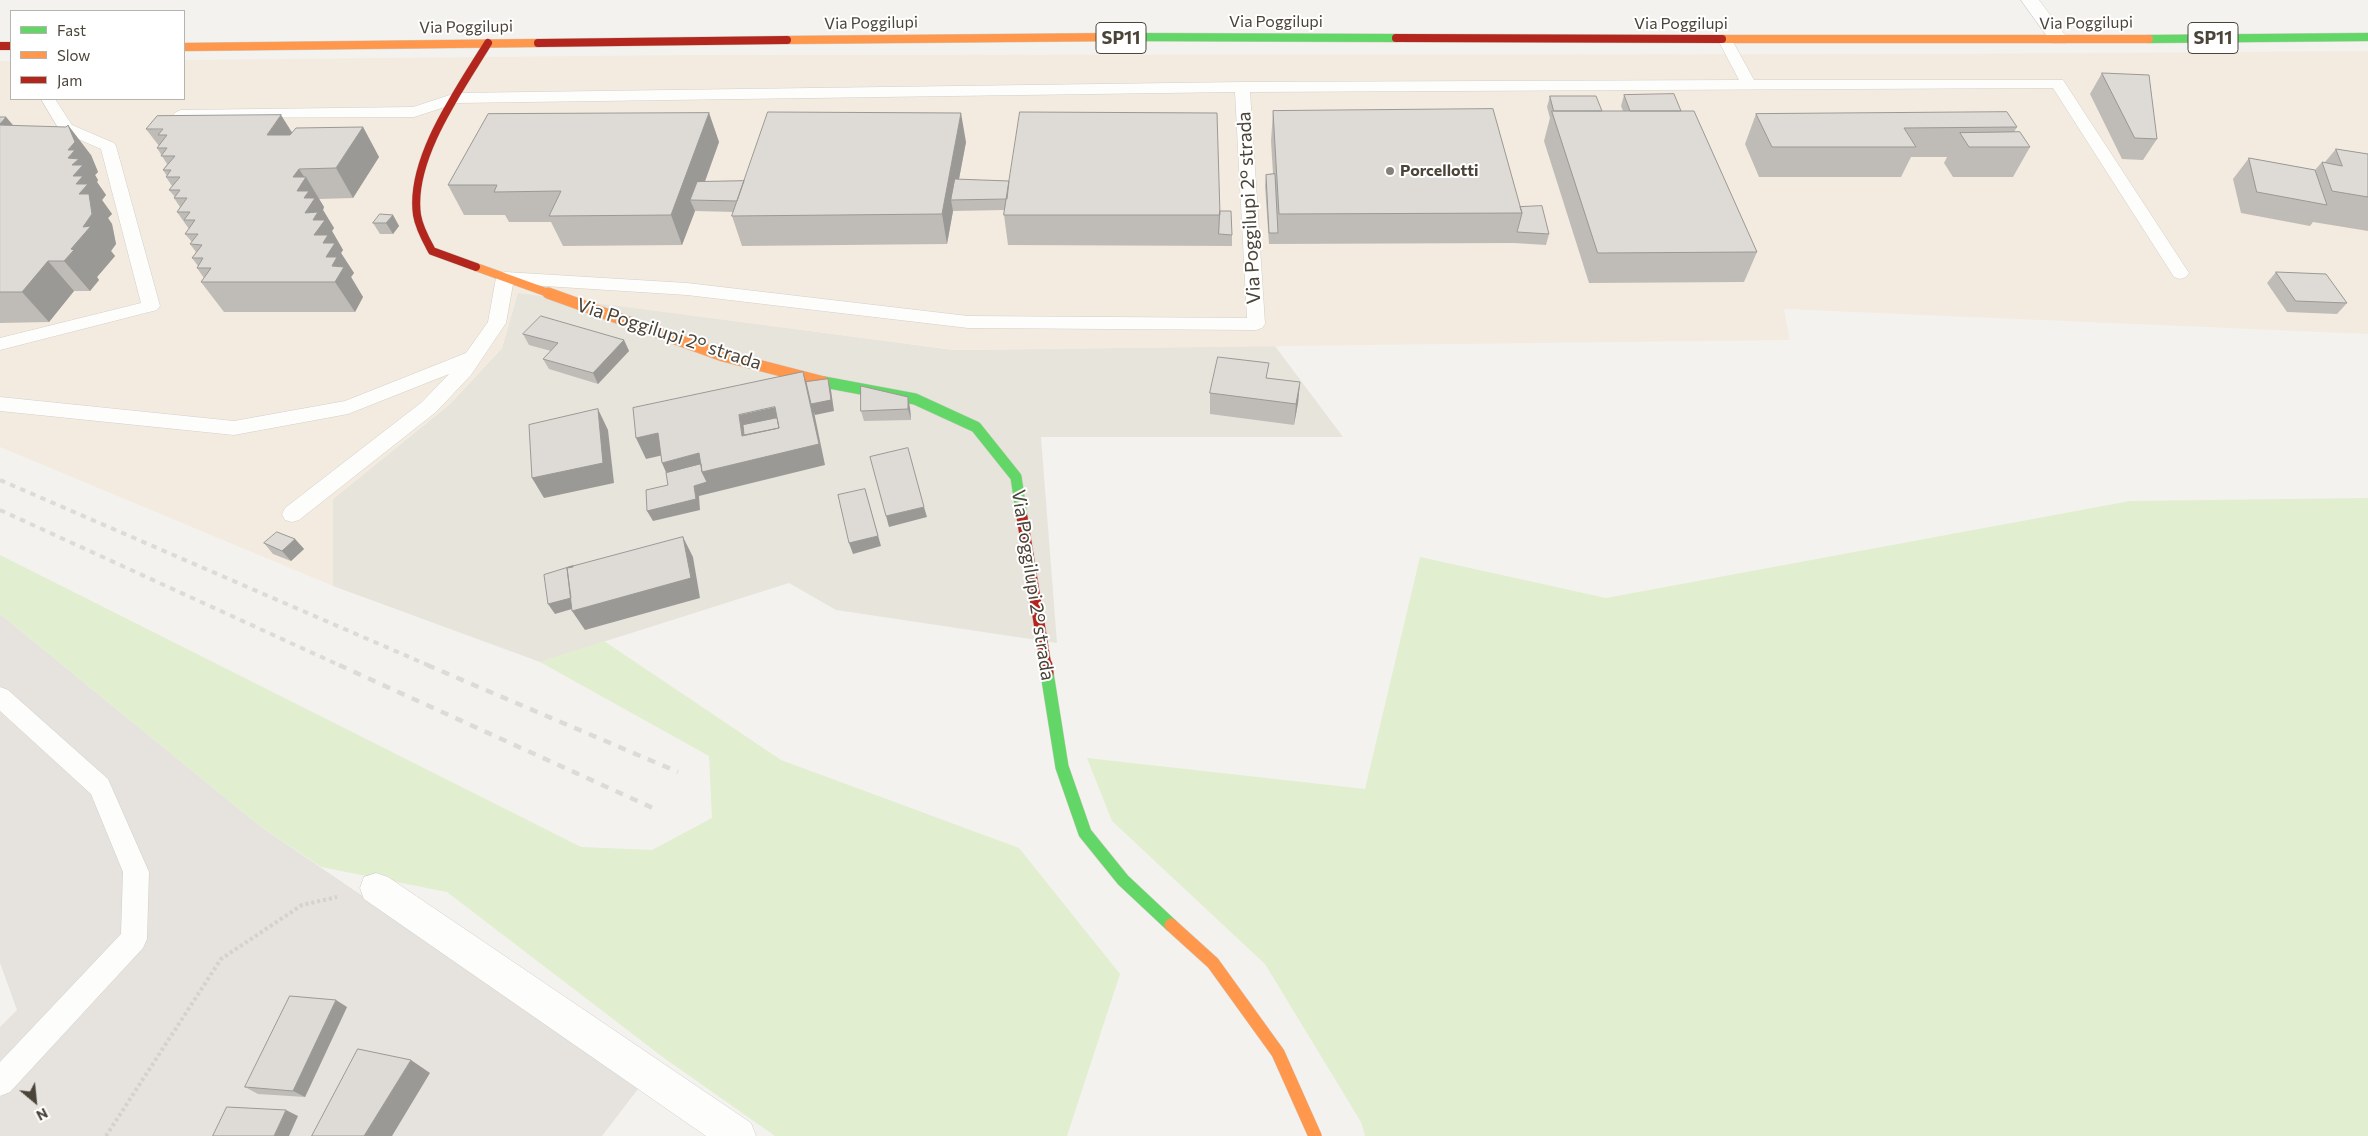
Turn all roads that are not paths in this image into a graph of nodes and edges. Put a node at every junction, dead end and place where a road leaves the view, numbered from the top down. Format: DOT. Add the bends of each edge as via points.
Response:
graph roads {
  1 [pos="2030,0"];
  2 [pos="2368,36"];
  3 [pos="2059,39"];
  4 [pos="1725,40"];
  5 [pos="488,43"];
  6 [pos="185,47"];
  7 [pos="1749,84"];
  8 [pos="1242,87"];
  9 [pos="456,98"];
  10 [pos="49,100"];
  11 [pos="181,115"];
  12 [pos="2180,273"];
  13 [pos="504,278"];
  14 [pos="0,344"];
  15 [pos="472,358"];
  16 [pos="0,404"];
  17 [pos="292,514"];
  18 [pos="0,696"];
  19 [pos="376,888"];
  20 [pos="0,1082"];
  21 [pos="738,1136"];
  22 [pos="1315,1136"];
  1 -- 3 [label="street"];
  2 -- 3 [label="main road, Via Poggilupi / SP11"];
  3 -- 4 [label="main road, Via Poggilupi / SP11"];
  4 -- 5 [label="main road, Via Poggilupi / SP11" via="1015,37"];
  4 -- 7 [label="lane"];
  5 -- 6 [label="main road, Via Poggilupi / SP11"];
  5 -- 9 [label="main road, Via Poggilupi 2° strada"];
  7 -- 8 [label="lane"];
  7 -- 12 [label="lane" via="2058,83"];
  8 -- 9 [label="lane"];
  8 -- 13 [label="lane, Via Poggilupi 2° strada" via="1256,324 968,322 687,289"];
  9 -- 11 [label="lane" via="414,112"];
  9 -- 13 [label="main road, Via Poggilupi 2° strada" via="426,156 417,204 421,231 432,251"];
  10 -- 14 [label="lane" via="66,128 108,146 151,306"];
  13 -- 15 [label="lane" via="497,323"];
  13 -- 22 [label="main road, Via Poggilupi 2° strada" via="723,356 836,385 915,399 976,427 1016,477 1062,767 1085,833 1123,880 1213,963 1278,1053"];
  15 -- 16 [label="lane" via="348,407 234,428"];
  15 -- 17 [label="lane" via="429,407"];
  18 -- 20 [label="lane" via="100,787 136,872 134,939"];
  19 -- 21 [label="street"];
}
